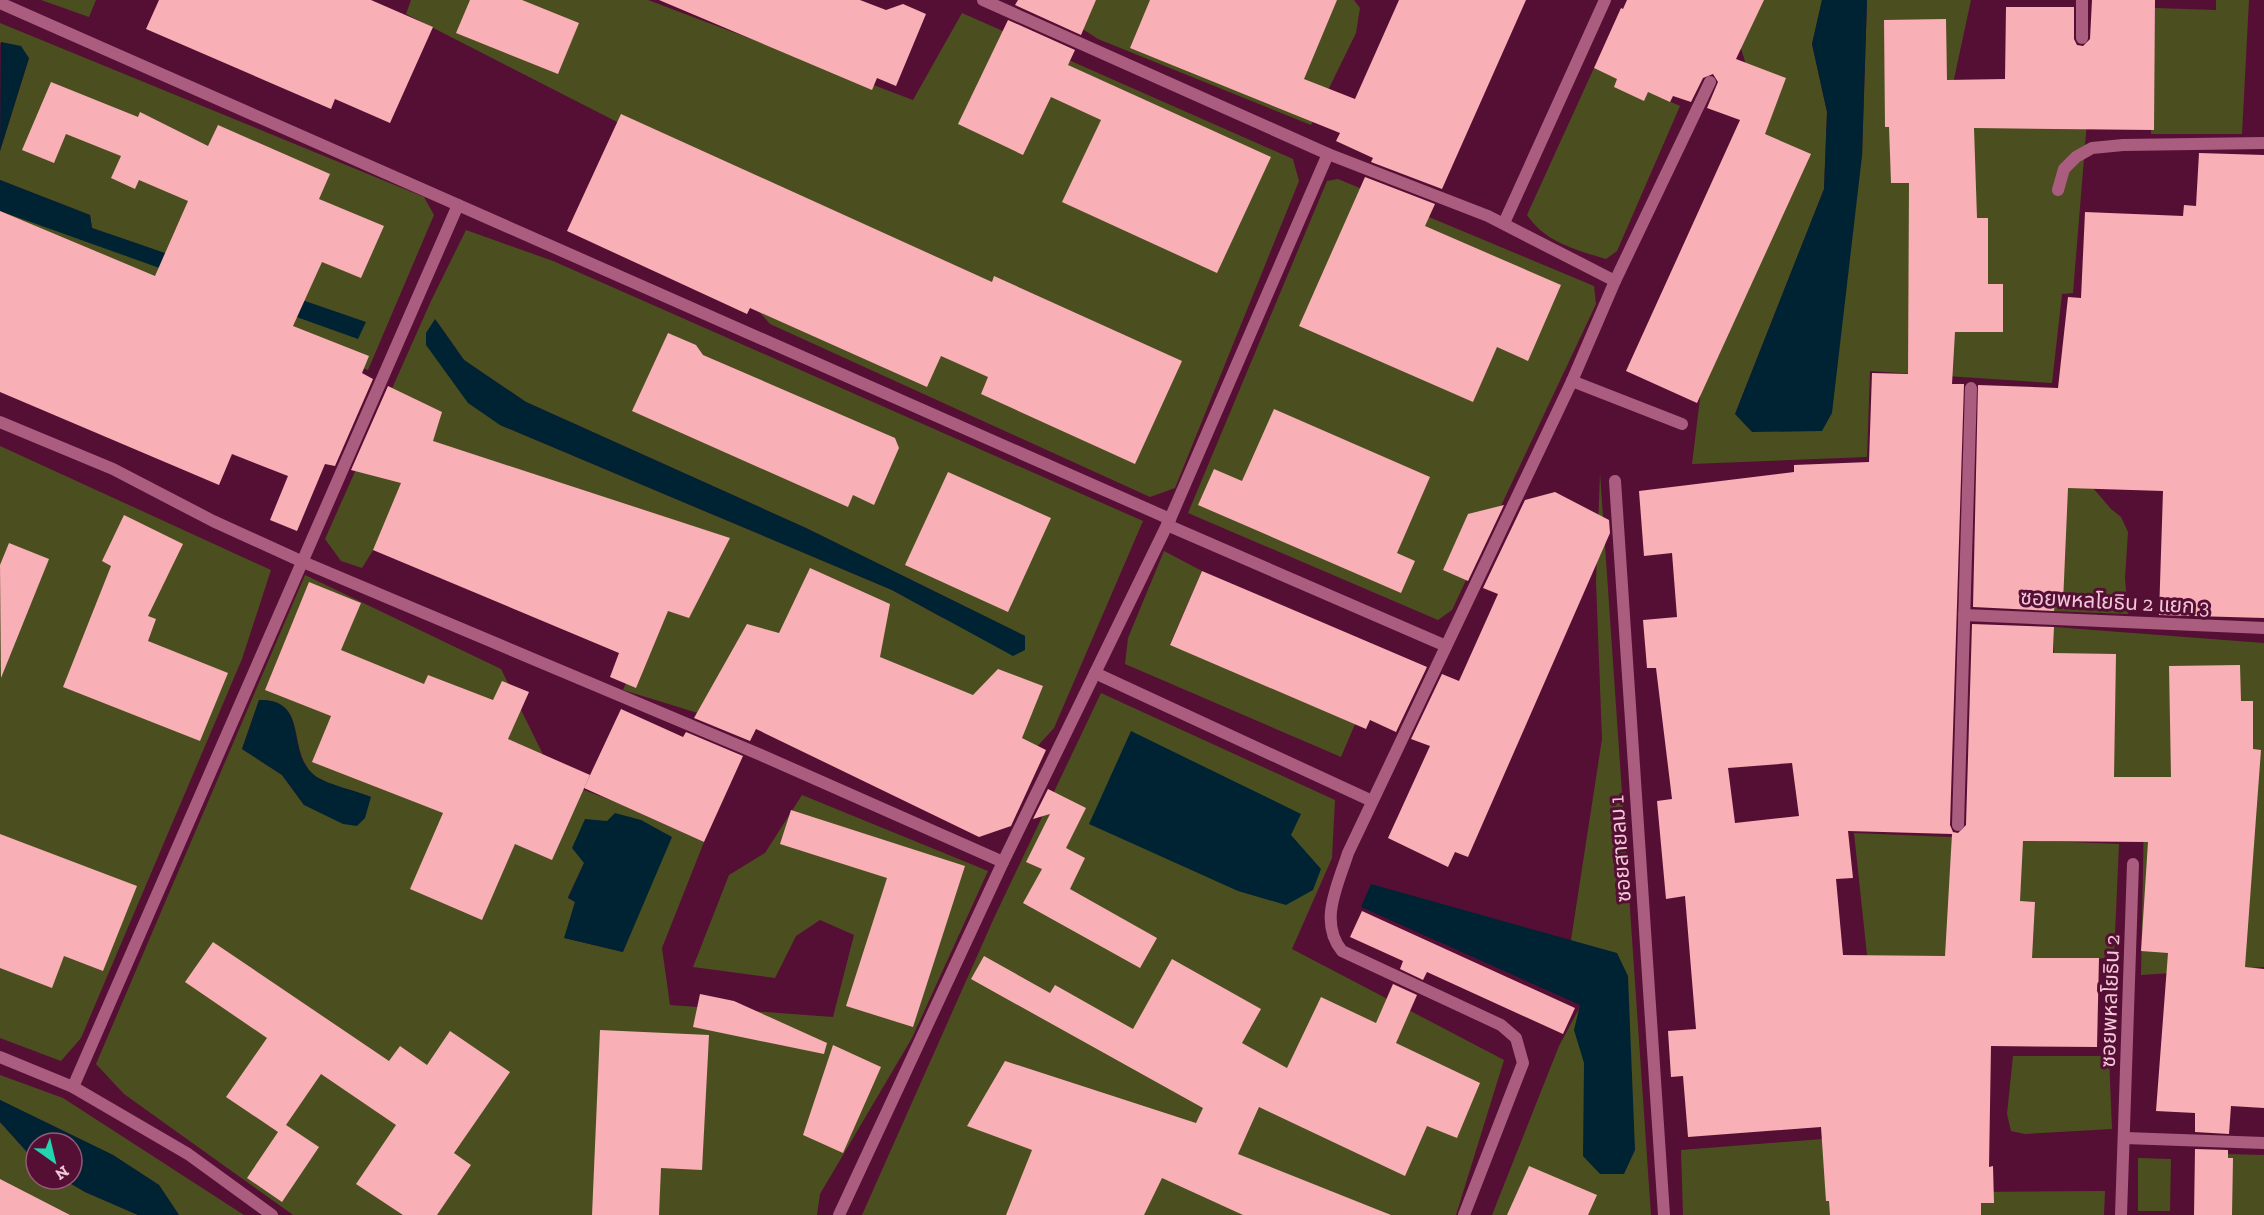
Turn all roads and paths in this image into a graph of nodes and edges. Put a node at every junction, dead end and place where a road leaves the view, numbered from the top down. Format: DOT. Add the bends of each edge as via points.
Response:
graph roads {
  1 [pos="983,0"];
  2 [pos="1605,0"];
  3 [pos="2082,0"];
  4 [pos="0,3"];
  5 [pos="2082,38"];
  6 [pos="1710,82"];
  7 [pos="2264,142"];
  8 [pos="1328,154"];
  9 [pos="2058,190"];
  10 [pos="459,205"];
  11 [pos="1504,223"];
  12 [pos="1615,281"];
  13 [pos="1572,381"];
  14 [pos="1971,388"];
  15 [pos="0,422"];
  16 [pos="1682,424"];
  17 [pos="1615,481"];
  18 [pos="1168,522"];
  19 [pos="303,562"];
  20 [pos="1964,615"];
  21 [pos="2264,628"];
  22 [pos="1446,645"];
  23 [pos="1095,673"];
  24 [pos="1372,801"];
  25 [pos="1958,825"];
  26 [pos="1003,862"];
  27 [pos="2133,864"];
  28 [pos="0,1057"];
  29 [pos="74,1087"];
  30 [pos="2125,1138"];
  31 [pos="2264,1143"];
  32 [pos="272,1215"];
  33 [pos="839,1215"];
  34 [pos="1464,1215"];
  35 [pos="1664,1215"];
  36 [pos="2121,1215"];
  1 -- 8 [label="street"];
  2 -- 11 [label="street"];
  3 -- 5 [label="street"];
  4 -- 10 [label="street"];
  6 -- 12 [label="street"];
  7 -- 9 [label="street" via="2092,148 2064,169"];
  8 -- 11 [label="street"];
  8 -- 18 [label="street"];
  10 -- 18 [label="street"];
  10 -- 19 [label="street"];
  11 -- 12 [label="street"];
  12 -- 13 [label="street"];
  13 -- 16 [label="street"];
  13 -- 22 [label="street"];
  14 -- 20 [label="street"];
  15 -- 19 [label="street" via="113,469"];
  17 -- 35 [label="street, ซอยสายลม 1"];
  18 -- 22 [label="street"];
  18 -- 23 [label="street"];
  19 -- 26 [label="street" via="761,755"];
  19 -- 29 [label="street"];
  20 -- 21 [label="street, ซอยพหลโยธิน 2 แยก 3"];
  20 -- 25 [label="street"];
  22 -- 24 [label="street"];
  23 -- 24 [label="street"];
  23 -- 26 [label="street"];
  24 -- 34 [label="street" via="1348,853 1329,914 1333,939 1342,951 1501,1024 1516,1038 1523,1063"];
  26 -- 33 [label="street"];
  27 -- 30 [label="street, ซอยพหลโยธิน 2"];
  28 -- 29 [label="street"];
  29 -- 32 [label="street" via="188,1154"];
  30 -- 31 [label="street"];
  30 -- 36 [label="street, ซอยพหลโยธิน 2"];
}
